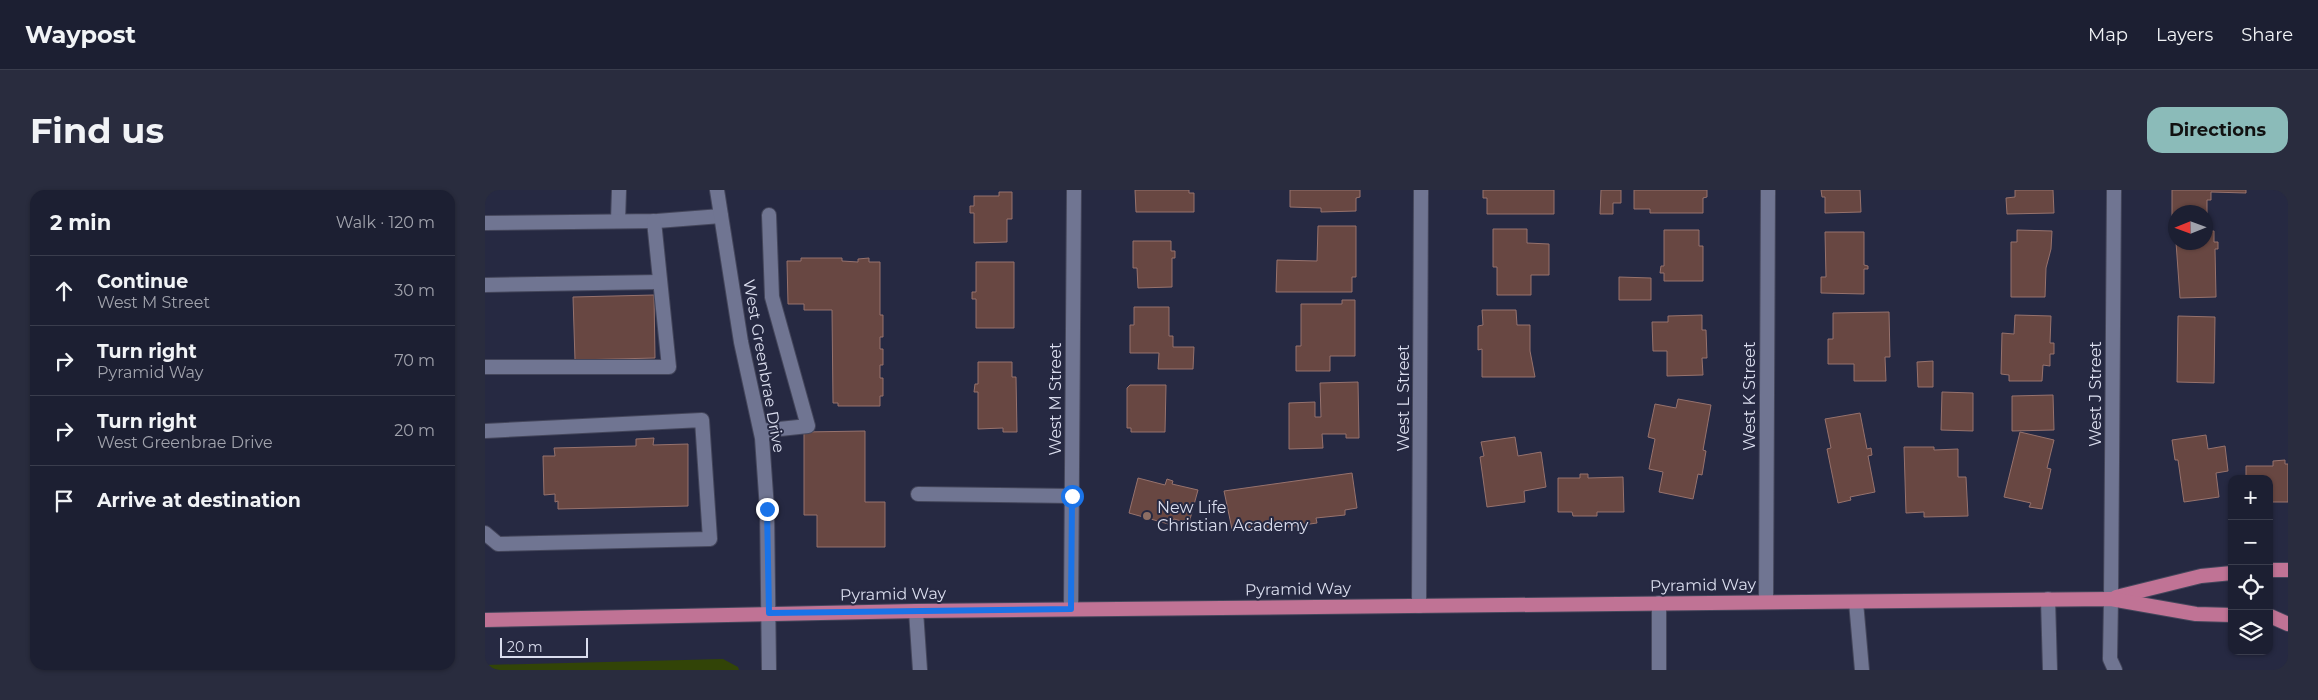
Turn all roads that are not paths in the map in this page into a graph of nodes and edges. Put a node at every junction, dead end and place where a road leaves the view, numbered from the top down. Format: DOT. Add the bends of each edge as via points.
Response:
graph roads {
  1 [pos="619,190"];
  2 [pos="717,190"];
  3 [pos="1074,190"];
  4 [pos="1421,190"];
  5 [pos="1767,190"];
  6 [pos="2114,190"];
  7 [pos="769,215"];
  8 [pos="721,216"];
  9 [pos="619,221"];
  10 [pos="654,221"];
  11 [pos="485,223"];
  12 [pos="660,282"];
  13 [pos="485,285"];
  14 [pos="485,367"];
  15 [pos="485,431"];
  16 [pos="761,431"];
  17 [pos="918,494"];
  18 [pos="1072,496"];
  19 [pos="485,533"];
  20 [pos="2273,570"];
  21 [pos="2288,570"];
  22 [pos="2228,574"];
  23 [pos="2048,599"];
  24 [pos="2111,599"];
  25 [pos="1765,602"];
  26 [pos="1856,602"];
  27 [pos="1659,604"];
  28 [pos="1419,606"];
  29 [pos="1071,609"];
  30 [pos="916,611"];
  31 [pos="769,613"];
  32 [pos="2228,615"];
  33 [pos="2273,616"];
  34 [pos="2288,616"];
  35 [pos="2273,618"];
  36 [pos="485,620"];
  37 [pos="2288,624"];
  38 [pos="769,670"];
  39 [pos="920,670"];
  40 [pos="1659,670"];
  41 [pos="1862,670"];
  42 [pos="2050,670"];
  43 [pos="2115,670"];
  1 -- 9 [label="street"];
  2 -- 8 [label="street, West Greenbrae Drive"];
  3 -- 18 [label="street, West M Street"];
  4 -- 28 [label="street, West L Street"];
  5 -- 25 [label="street, West K Street"];
  6 -- 24 [label="street, West J Street"];
  7 -- 16 [label="street" via="772,297 808,426"];
  8 -- 10 [label="street"];
  8 -- 16 [label="street, West Greenbrae Drive" via="741,342"];
  9 -- 10 [label="street"];
  9 -- 11 [label="street"];
  10 -- 12 [label="street"];
  12 -- 13 [label="street"];
  12 -- 14 [label="street" via="669,367"];
  15 -- 19 [label="street" via="702,420 709,539 498,544"];
  16 -- 31 [label="street, West Greenbrae Drive" via="767,509"];
  17 -- 18 [label="street"];
  18 -- 29 [label="street, West M Street"];
  20 -- 21 [label="main road"];
  22 -- 24 [label="main road, Pyramid Way" via="2201,576"];
  23 -- 24 [label="main road, Pyramid Way"];
  23 -- 26 [label="main road, Pyramid Way"];
  23 -- 42 [label="street"];
  24 -- 32 [label="main road, Pyramid Way" via="2196,614"];
  24 -- 43 [label="street, West J Street" via="2111,659"];
  25 -- 26 [label="main road, Pyramid Way"];
  25 -- 27 [label="main road, Pyramid Way"];
  26 -- 41 [label="street"];
  27 -- 28 [label="main road, Pyramid Way"];
  27 -- 40 [label="street"];
  28 -- 29 [label="main road, Pyramid Way"];
  29 -- 30 [label="main road, Pyramid Way"];
  30 -- 31 [label="main road, Pyramid Way"];
  30 -- 39 [label="street"];
  31 -- 36 [label="main road, Pyramid Way"];
  31 -- 38 [label="street, West Greenbrae Drive"];
  33 -- 34 [label="main road"];
  35 -- 37 [label="main road"];
}
